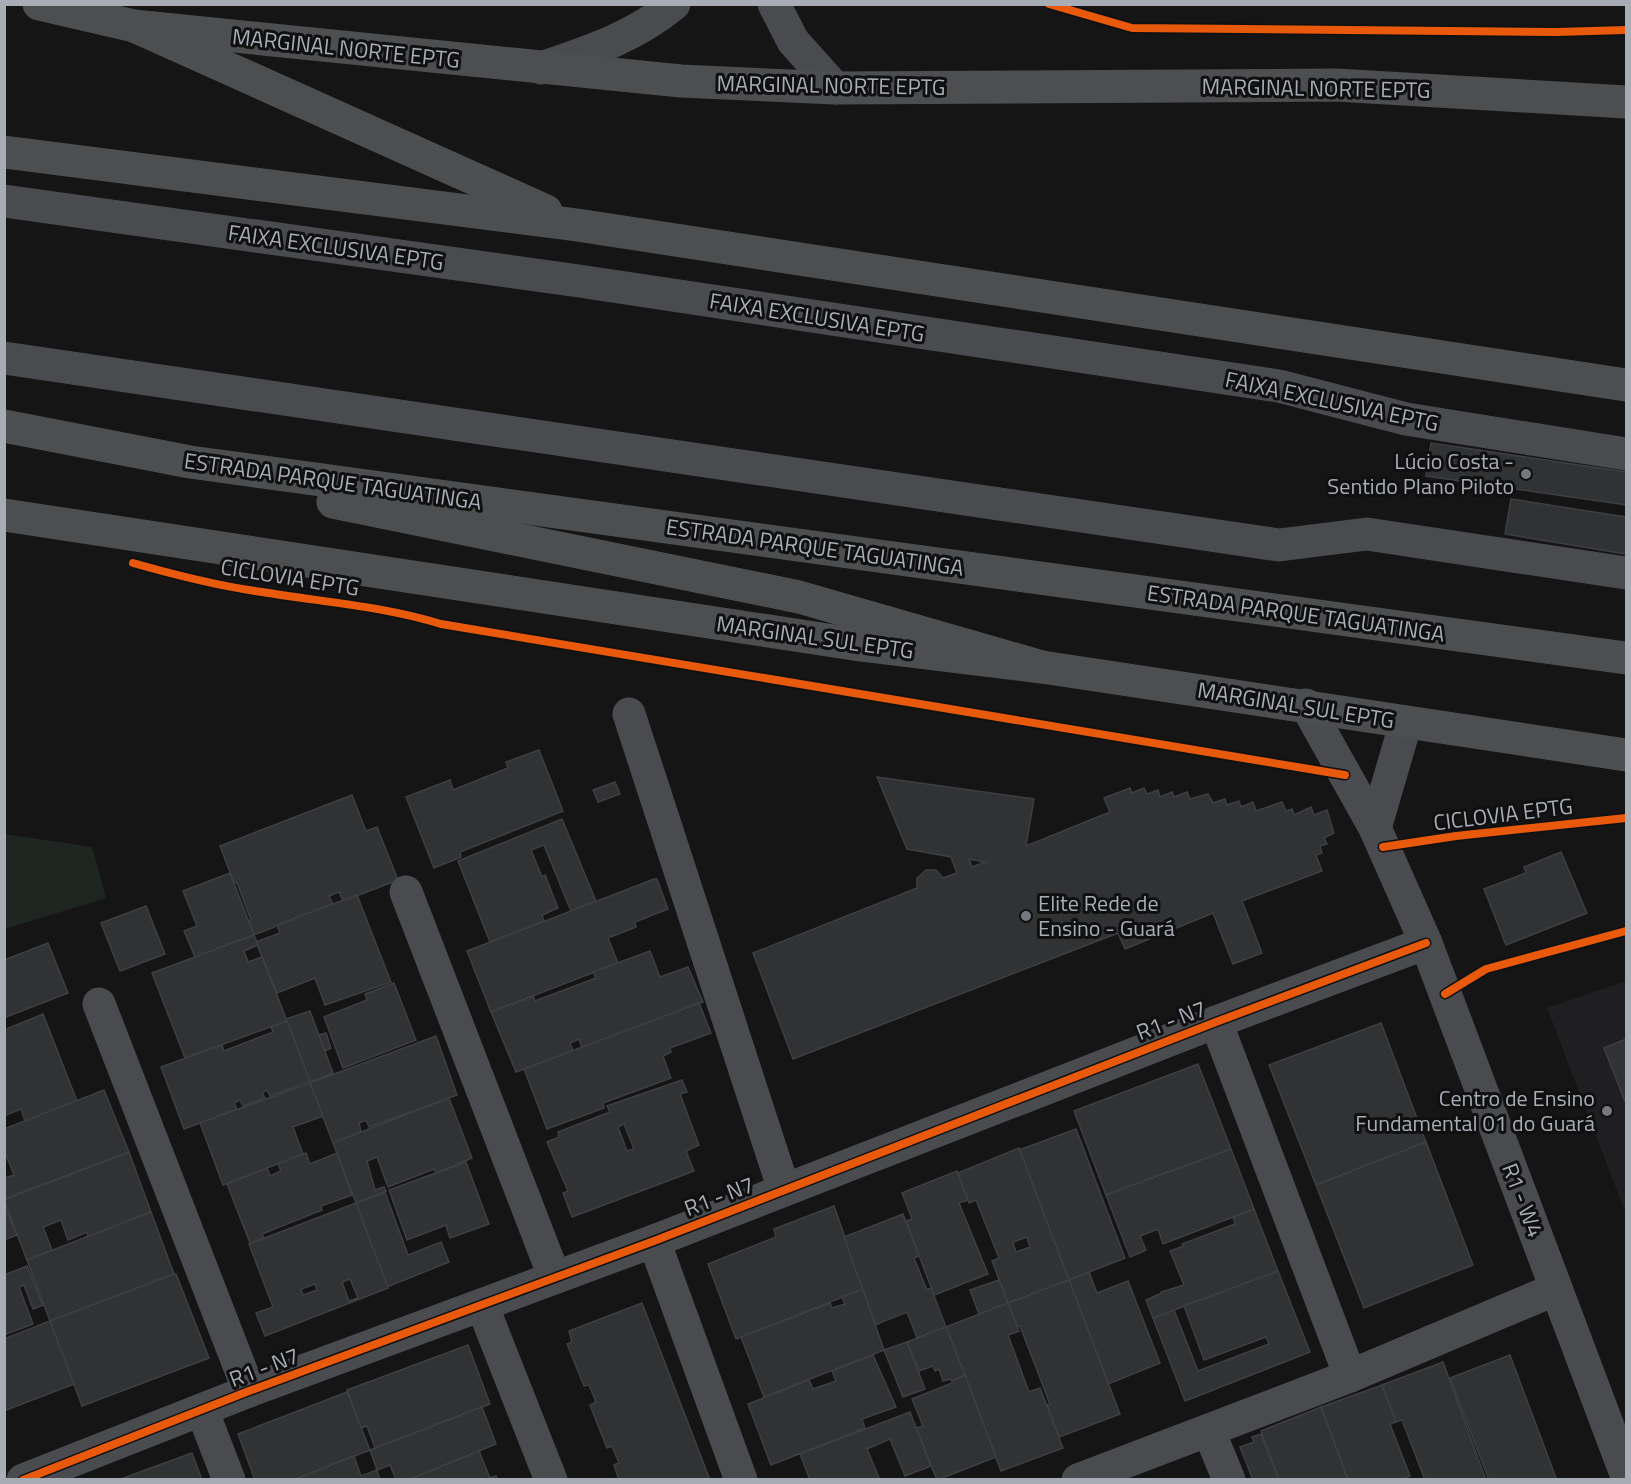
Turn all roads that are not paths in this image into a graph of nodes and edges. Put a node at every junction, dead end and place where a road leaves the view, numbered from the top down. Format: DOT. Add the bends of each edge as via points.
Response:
graph roads {
  1 [pos="39,4"];
  2 [pos="674,4"];
  3 [pos="774,4"];
  4 [pos="134,26"];
  5 [pos="541,68"];
  6 [pos="835,88"];
  7 [pos="1626,102"];
  8 [pos="4,152"];
  9 [pos="4,201"];
  10 [pos="577,225"];
  11 [pos="4,358"];
  12 [pos="1626,385"];
  13 [pos="4,426"];
  14 [pos="1626,454"];
  15 [pos="190,462"];
  16 [pos="4,515"];
  17 [pos="1626,573"];
  18 [pos="1626,658"];
  19 [pos="1042,667"];
  20 [pos="1306,705"];
  21 [pos="629,714"];
  22 [pos="1406,722"];
  23 [pos="1626,755"];
  24 [pos="1375,828"];
  25 [pos="406,892"];
  26 [pos="1426,944"];
  27 [pos="99,1004"];
  28 [pos="1216,1022"];
  29 [pos="784,1190"];
  30 [pos="654,1241"];
  31 [pos="554,1276"];
  32 [pos="1556,1290"];
  33 [pos="482,1305"];
  34 [pos="1350,1376"];
  35 [pos="249,1391"];
  36 [pos="202,1410"];
  37 [pos="1209,1431"];
  38 [pos="1626,1474"];
  39 [pos="23,1479"];
  40 [pos="228,1479"];
  41 [pos="551,1479"];
  42 [pos="741,1479"];
  43 [pos="1078,1479"];
  44 [pos="1229,1479"];
  1 -- 4 [label="main road, MARGINAL NORTE EPTG"];
  2 -- 5 [label="street" via="619,40"];
  3 -- 6 [label="street" via="793,41"];
  4 -- 5 [label="main road, MARGINAL NORTE EPTG"];
  4 -- 10 [label="highway"];
  5 -- 6 [label="main road, MARGINAL NORTE EPTG" via="681,81"];
  6 -- 7 [label="main road, MARGINAL NORTE EPTG" via="1336,85"];
  8 -- 10 [label="highway"];
  9 -- 14 [label="street, FAIXA EXCLUSIVA EPTG" via="579,281 1279,386 1406,419"];
  10 -- 12 [label="highway"];
  11 -- 17 [label="street" via="1279,545 1367,534"];
  13 -- 15 [label="highway, ESTRADA PARQUE TAGUATINGA"];
  15 -- 18 [label="highway, ESTRADA PARQUE TAGUATINGA"];
  15 -- 19 [label="highway" via="328,501 799,597"];
  16 -- 19 [label="main road, MARGINAL SUL EPTG" via="854,644"];
  19 -- 20 [label="main road, MARGINAL SUL EPTG"];
  20 -- 22 [label="main road, MARGINAL SUL EPTG"];
  20 -- 24 [label="street, R1 - W4"];
  21 -- 29 [label="street"];
  22 -- 23 [label="main road, MARGINAL SUL EPTG"];
  22 -- 24 [label="street"];
  24 -- 26 [label="street, R1 - W4"];
  25 -- 31 [label="street"];
  26 -- 28 [label="street, R1 - N7"];
  26 -- 32 [label="street, R1 - W4"];
  27 -- 35 [label="street"];
  28 -- 29 [label="street, R1 - N7"];
  28 -- 34 [label="street"];
  29 -- 30 [label="street, R1 - N7"];
  30 -- 31 [label="street, R1 - N7"];
  30 -- 42 [label="street"];
  31 -- 33 [label="street, R1 - N7"];
  32 -- 34 [label="street"];
  32 -- 38 [label="street, R1 - W4"];
  33 -- 35 [label="street, R1 - N7"];
  33 -- 41 [label="street"];
  34 -- 37 [label="street"];
  35 -- 36 [label="street, R1 - N7"];
  36 -- 39 [label="street, R1 - N7"];
  36 -- 40 [label="street"];
  37 -- 43 [label="street"];
  37 -- 44 [label="street"];
}
